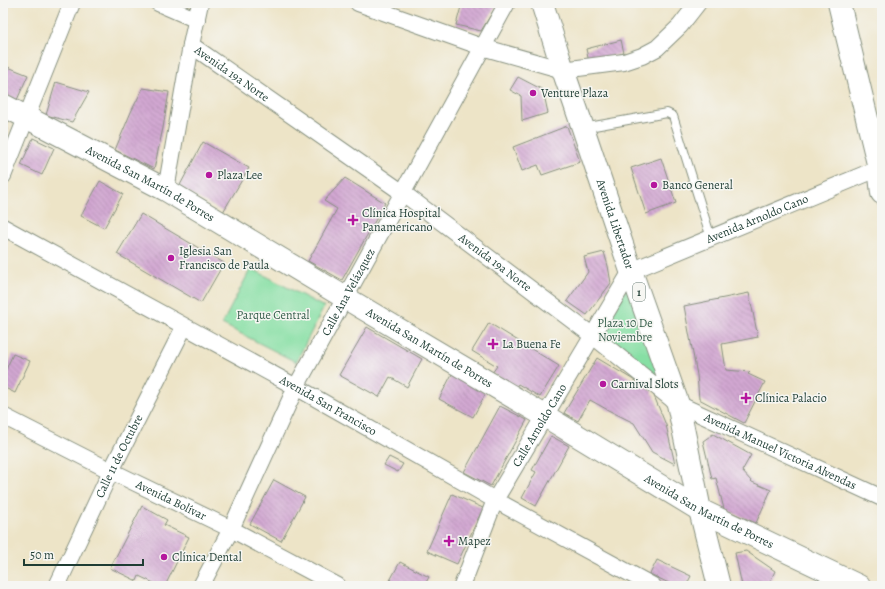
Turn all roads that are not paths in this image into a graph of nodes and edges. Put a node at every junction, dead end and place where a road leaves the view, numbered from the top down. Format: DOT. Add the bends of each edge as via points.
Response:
graph roads {
  1 [pos="72,3"];
  2 [pos="158,3"];
  3 [pos="200,3"];
  4 [pos="358,3"];
  5 [pos="507,3"];
  6 [pos="542,3"];
  7 [pos="698,3"];
  8 [pos="839,3"];
  9 [pos="197,20"];
  10 [pos="191,45"];
  11 [pos="482,47"];
  12 [pos="563,70"];
  13 [pos="3,105"];
  14 [pos="26,118"];
  15 [pos="583,128"];
  16 [pos="880,167"];
  17 [pos="3,176"];
  18 [pos="166,190"];
  19 [pos="403,193"];
  20 [pos="882,193"];
  21 [pos="3,227"];
  22 [pos="710,238"];
  23 [pos="631,271"];
  24 [pos="344,298"];
  25 [pos="184,327"];
  26 [pos="593,336"];
  27 [pos="296,387"];
  28 [pos="678,404"];
  29 [pos="3,416"];
  30 [pos="545,416"];
  31 [pos="111,471"];
  32 [pos="882,498"];
  33 [pos="495,500"];
  34 [pos="700,510"];
  35 [pos="231,529"];
  36 [pos="57,586"];
  37 [pos="201,586"];
  38 [pos="338,586"];
  39 [pos="462,586"];
  40 [pos="653,586"];
  41 [pos="719,586"];
  42 [pos="859,586"];
  1 -- 14 [label="street"];
  2 -- 9 [label="street"];
  3 -- 9 [label="street"];
  4 -- 11 [label="street"];
  5 -- 11 [label="street, Calle Ana Velázquez"];
  6 -- 12 [label="main road, Avenida Libertador / 1"];
  7 -- 12 [label="street" via="680,26 657,48 642,56 624,62"];
  8 -- 16 [label="main road"];
  9 -- 10 [label="street"];
  10 -- 18 [label="street"];
  10 -- 19 [label="street, Avenida 19a Norte"];
  11 -- 12 [label="street"];
  11 -- 19 [label="street, Calle Ana Velázquez"];
  12 -- 15 [label="main road, Avenida Libertador / 1"];
  13 -- 14 [label="main road, Avenida San Martín de Porres"];
  14 -- 17 [label="street"];
  14 -- 18 [label="main road, Avenida San Martín de Porres"];
  15 -- 22 [label="lane" via="667,113 673,116"];
  15 -- 23 [label="main road, Avenida Libertador / 1"];
  16 -- 20 [label="main road"];
  16 -- 22 [label="street, Avenida Arnoldo Cano"];
  18 -- 24 [label="main road, Avenida San Martín de Porres"];
  19 -- 24 [label="street, Calle Ana Velázquez"];
  19 -- 26 [label="street, Avenida 19a Norte"];
  21 -- 25 [label="street, Avenida San Francisco"];
  22 -- 23 [label="street, Avenida Arnoldo Cano"];
  23 -- 26 [label="street, Calle Arnoldo Cano"];
  23 -- 28 [label="main road, Avenida Libertador / 1"];
  24 -- 27 [label="street, Calle Ana Velázquez"];
  24 -- 30 [label="main road, Avenida San Martín de Porres"];
  25 -- 27 [label="street, Avenida San Francisco"];
  25 -- 31 [label="street, Calle 11 de Octubre"];
  26 -- 28 [label="street, Avenida 19a Norte"];
  26 -- 30 [label="street, Calle Arnoldo Cano"];
  27 -- 33 [label="street, Avenida San Francisco"];
  27 -- 35 [label="street, Calle Ana Velázquez"];
  28 -- 32 [label="street, Avenida Manuel Victoria Alvendas"];
  28 -- 34 [label="main road, Avenida Libertador / 1"];
  29 -- 31 [label="street, Avenida Bolívar"];
  30 -- 33 [label="street, Calle Arnoldo Cano"];
  30 -- 34 [label="main road, Avenida San Martín de Porres"];
  31 -- 35 [label="street, Avenida Bolívar"];
  31 -- 36 [label="street, Calle 11 de Octubre"];
  33 -- 39 [label="street, Calle Arnoldo Cano"];
  33 -- 40 [label="street, Avenida San Francisco"];
  34 -- 41 [label="main road, Avenida Libertador / 1"];
  34 -- 42 [label="main road, Avenida San Martín de Porres"];
  35 -- 37 [label="street, Calle Ana Velázquez"];
  35 -- 38 [label="street, Avenida Bolívar"];
}
